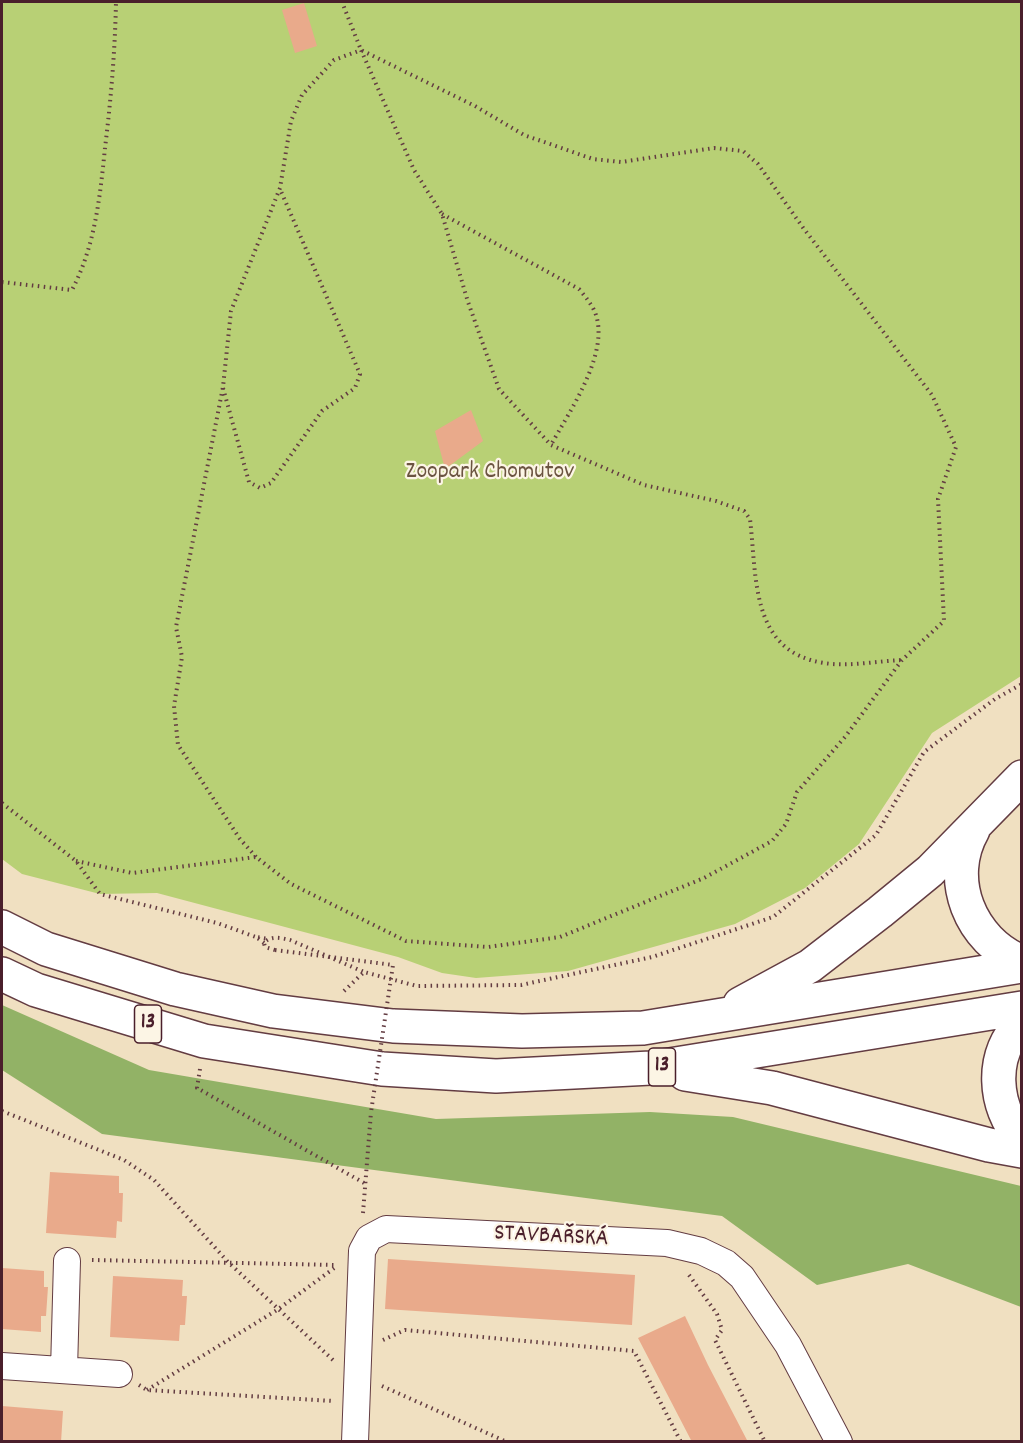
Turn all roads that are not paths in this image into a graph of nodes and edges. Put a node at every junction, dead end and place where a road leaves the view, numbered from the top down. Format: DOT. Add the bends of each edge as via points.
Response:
graph roads {
  1 [pos="1022,777"];
  2 [pos="978,821"];
  3 [pos="2,927"];
  4 [pos="1022,964"];
  5 [pos="2,974"];
  6 [pos="1022,1008"];
  7 [pos="718,1017"];
  8 [pos="1022,1022"];
  9 [pos="651,1068"];
  10 [pos="1022,1140"];
  11 [pos="1022,1150"];
  12 [pos="67,1261"];
  13 [pos="2,1366"];
  14 [pos="64,1370"];
  15 [pos="119,1374"];
  16 [pos="355,1442"];
  17 [pos="839,1442"];
  1 -- 2 [label="highway"];
  2 -- 4 [label="highway" via="963,855 963,892 968,910 987,939"];
  2 -- 7 [label="highway" via="930,871 810,966"];
  3 -- 7 [label="highway, 13" via="46,949 175,989 273,1011 393,1026 522,1031 643,1028"];
  4 -- 7 [label="highway, 13"];
  5 -- 9 [label="highway, 13" via="36,990 204,1041 299,1058 382,1069 496,1076"];
  6 -- 9 [label="highway, 13"];
  8 -- 10 [label="highway" via="1007,1043 998,1077 1004,1112"];
  9 -- 11 [label="highway" via="772,1088 977,1142"];
  12 -- 14 [label="street"];
  13 -- 14 [label="street"];
  14 -- 15 [label="street"];
  16 -- 17 [label="street, STAVBAŘSKÁ" via="345,1361 362,1251 369,1238 386,1228 667,1243 701,1251 726,1263 742,1277 788,1345"];
}
